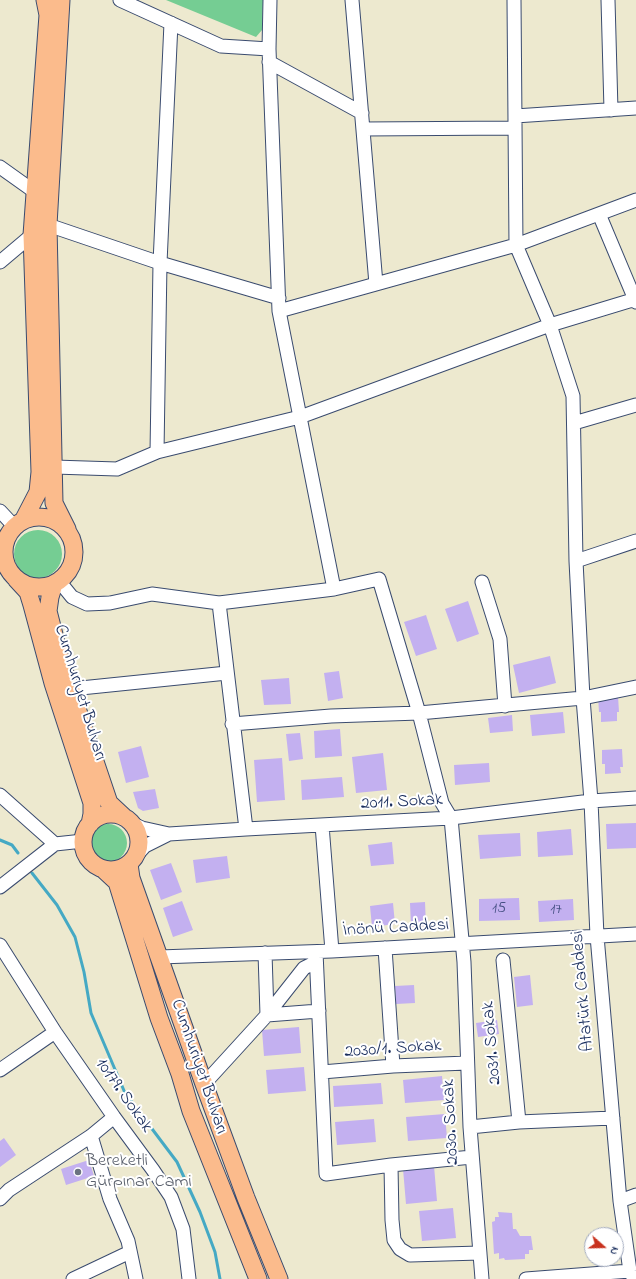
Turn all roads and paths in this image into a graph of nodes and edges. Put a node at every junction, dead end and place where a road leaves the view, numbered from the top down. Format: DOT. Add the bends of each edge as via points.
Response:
graph roads {
  1 [pos="45,0"];
  2 [pos="61,0"];
  3 [pos="120,0"];
  4 [pos="270,0"];
  5 [pos="352,0"];
  6 [pos="514,0"];
  7 [pos="608,0"];
  8 [pos="170,23"];
  9 [pos="269,55"];
  10 [pos="636,108"];
  11 [pos="611,110"];
  12 [pos="362,113"];
  13 [pos="515,122"];
  14 [pos="363,129"];
  15 [pos="0,167"];
  16 [pos="35,192"];
  17 [pos="636,200"];
  18 [pos="599,214"];
  19 [pos="48,225"];
  20 [pos="32,235"];
  21 [pos="516,245"];
  22 [pos="0,262"];
  23 [pos="160,263"];
  24 [pos="376,284"];
  25 [pos="279,298"];
  26 [pos="636,300"];
  27 [pos="279,311"];
  28 [pos="550,325"];
  29 [pos="636,405"];
  30 [pos="300,416"];
  31 [pos="574,423"];
  32 [pos="157,452"];
  33 [pos="54,467"];
  34 [pos="0,511"];
  35 [pos="19,523"];
  36 [pos="67,530"];
  37 [pos="636,541"];
  38 [pos="576,561"];
  39 [pos="16,578"];
  40 [pos="56,582"];
  41 [pos="482,582"];
  42 [pos="334,589"];
  43 [pos="219,603"];
  44 [pos="227,672"];
  45 [pos="636,687"];
  46 [pos="71,689"];
  47 [pos="583,698"];
  48 [pos="505,706"];
  49 [pos="419,713"];
  50 [pos="232,724"];
  51 [pos="0,795"];
  52 [pos="636,798"];
  53 [pos="591,801"];
  54 [pos="451,818"];
  55 [pos="128,820"];
  56 [pos="90,824"];
  57 [pos="322,825"];
  58 [pos="246,829"];
  59 [pos="169,834"];
  60 [pos="83,841"];
  61 [pos="55,844"];
  62 [pos="132,861"];
  63 [pos="103,869"];
  64 [pos="0,888"];
  65 [pos="636,934"];
  66 [pos="597,936"];
  67 [pos="462,943"];
  68 [pos="0,945"];
  69 [pos="385,948"];
  70 [pos="332,951"];
  71 [pos="265,953"];
  72 [pos="159,957"];
  73 [pos="316,957"];
  74 [pos="503,960"];
  75 [pos="319,1011"];
  76 [pos="267,1015"];
  77 [pos="55,1032"];
  78 [pos="467,1063"];
  79 [pos="393,1066"];
  80 [pos="0,1070"];
  81 [pos="322,1072"];
  82 [pos="204,1084"];
  83 [pos="114,1117"];
  84 [pos="613,1118"];
  85 [pos="519,1122"];
  86 [pos="470,1127"];
  87 [pos="91,1136"];
  88 [pos="472,1157"];
  89 [pos="391,1165"];
  90 [pos="636,1195"];
  91 [pos="0,1199"];
  92 [pos="620,1201"];
  93 [pos="130,1252"];
  94 [pos="480,1253"];
  95 [pos="632,1275"];
  96 [pos="73,1279"];
  97 [pos="136,1279"];
  98 [pos="189,1279"];
  99 [pos="258,1279"];
  100 [pos="279,1279"];
  101 [pos="482,1279"];
  102 [pos="526,1279"];
  1 -- 16 [label="main road" via="48,14"];
  2 -- 19 [label="main road"];
  3 -- 8 [label="street"];
  4 -- 9 [label="street"];
  5 -- 12 [label="street"];
  6 -- 13 [label="street"];
  7 -- 11 [label="street"];
  8 -- 9 [label="street" via="220,46"];
  8 -- 23 [label="street"];
  9 -- 12 [label="street"];
  9 -- 25 [label="street"];
  10 -- 11 [label="street"];
  11 -- 13 [label="street"];
  12 -- 14 [label="street"];
  13 -- 14 [label="street"];
  13 -- 21 [label="street"];
  14 -- 24 [label="street"];
  15 -- 16 [label="street"];
  16 -- 20 [label="main road"];
  17 -- 18 [label="street"];
  18 -- 21 [label="street"];
  18 -- 26 [label="street"];
  19 -- 20 [label="street"];
  19 -- 23 [label="street"];
  19 -- 33 [label="main road"];
  20 -- 22 [label="street"];
  20 -- 35 [label="main road" via="40,472 38,492"];
  21 -- 24 [label="street"];
  21 -- 28 [label="street, Atatürk Caddesi"];
  23 -- 25 [label="street"];
  23 -- 32 [label="street"];
  24 -- 27 [label="street"];
  25 -- 27 [label="street"];
  26 -- 28 [label="street"];
  27 -- 30 [label="street"];
  28 -- 30 [label="street"];
  28 -- 31 [label="street, Atatürk Caddesi" via="573,396"];
  29 -- 31 [label="street"];
  30 -- 32 [label="street"];
  30 -- 42 [label="street"];
  31 -- 38 [label="street, Atatürk Caddesi"];
  32 -- 33 [label="street" via="117,469"];
  33 -- 36 [label="main road" via="54,503"];
  34 -- 35 [label="street"];
  35 -- 36 [label="main road" via="36,516 48,517"];
  35 -- 39 [label="main road" via="7,536 4,548 4,559"];
  36 -- 40 [label="main road" via="73,540 73,563 67,573"];
  37 -- 38 [label="street"];
  38 -- 47 [label="street, Atatürk Caddesi"];
  39 -- 40 [label="main road" via="26,585 37,587"];
  39 -- 56 [label="main road, Cumhuriyet Bulvarı" via="28,592 53,682 92,803"];
  40 -- 43 [label="street" via="72,598 86,604 110,603 152,594"];
  40 -- 46 [label="main road" via="48,611"];
  41 -- 48 [label="street" via="500,639"];
  42 -- 43 [label="street"];
  42 -- 49 [label="street" via="379,579"];
  43 -- 44 [label="street"];
  44 -- 46 [label="street"];
  44 -- 50 [label="street"];
  45 -- 47 [label="street"];
  46 -- 55 [label="main road" via="109,803"];
  47 -- 48 [label="street"];
  47 -- 53 [label="street, Atatürk Caddesi"];
  48 -- 49 [label="street"];
  49 -- 50 [label="street" via="331,716"];
  49 -- 54 [label="street" via="442,803"];
  50 -- 58 [label="street"];
  51 -- 61 [label="street"];
  52 -- 53 [label="street, 2011. Sokak"];
  53 -- 54 [label="street, 2011. Sokak"];
  53 -- 66 [label="street, Atatürk Caddesi"];
  54 -- 57 [label="street, 2011. Sokak"];
  54 -- 67 [label="street, 2030. Sokak"];
  55 -- 56 [label="main road" via="115,814 106,814"];
  55 -- 59 [label="street" via="142,828"];
  55 -- 62 [label="main road" via="137,830 139,840"];
  56 -- 60 [label="main road"];
  57 -- 58 [label="street, 2011. Sokak"];
  57 -- 70 [label="street"];
  58 -- 59 [label="street, 2011. Sokak"];
  59 -- 62 [label="street" via="146,846"];
  60 -- 61 [label="street"];
  60 -- 63 [label="main road" via="88,858 94,865"];
  61 -- 64 [label="street"];
  62 -- 63 [label="main road" via="121,869"];
  62 -- 72 [label="main road" via="131,878"];
  63 -- 99 [label="main road, Cumhuriyet Bulvarı" via="117,882 191,1111"];
  65 -- 66 [label="street, İnönü Caddesi"];
  66 -- 67 [label="street, İnönü Caddesi"];
  66 -- 84 [label="street, Atatürk Caddesi"];
  67 -- 69 [label="street, İnönü Caddesi"];
  67 -- 78 [label="street, 2030. Sokak"];
  68 -- 77 [label="street, 10179. Sokak"];
  69 -- 70 [label="street, İnönü Caddesi"];
  69 -- 79 [label="street"];
  70 -- 73 [label="street, İnönü Caddesi"];
  71 -- 72 [label="street, İnönü Caddesi"];
  71 -- 73 [label="street, İnönü Caddesi"];
  71 -- 76 [label="street"];
  72 -- 82 [label="main road"];
  73 -- 75 [label="street"];
  73 -- 76 [label="street" via="304,968"];
  74 -- 85 [label="street, 2031. Sokak"];
  75 -- 76 [label="street"];
  75 -- 81 [label="street"];
  76 -- 82 [label="street"];
  77 -- 80 [label="street"];
  77 -- 83 [label="street, 10179. Sokak"];
  78 -- 79 [label="street, 2030/1. Sokak"];
  78 -- 86 [label="street, 2030. Sokak"];
  79 -- 81 [label="street, 2030/1. Sokak"];
  81 -- 89 [label="street" via="326,1174"];
  82 -- 100 [label="main road"];
  83 -- 87 [label="street"];
  83 -- 98 [label="street, 10179. Sokak" via="171,1197 183,1229"];
  84 -- 85 [label="street"];
  84 -- 92 [label="street, Atatürk Caddesi"];
  85 -- 86 [label="street"];
  86 -- 88 [label="street, 2030. Sokak"];
  87 -- 91 [label="street" via="9,1190"];
  87 -- 93 [label="street" via="110,1199 128,1241"];
  88 -- 89 [label="street"];
  88 -- 94 [label="street, 2030. Sokak"];
  89 -- 94 [label="street" via="394,1240 400,1249 410,1255"];
  90 -- 92 [label="street"];
  92 -- 95 [label="street, Atatürk Caddesi"];
  93 -- 96 [label="street"];
  93 -- 97 [label="street"];
  94 -- 101 [label="street, 2030. Sokak"];
  95 -- 102 [label="street"];
}
